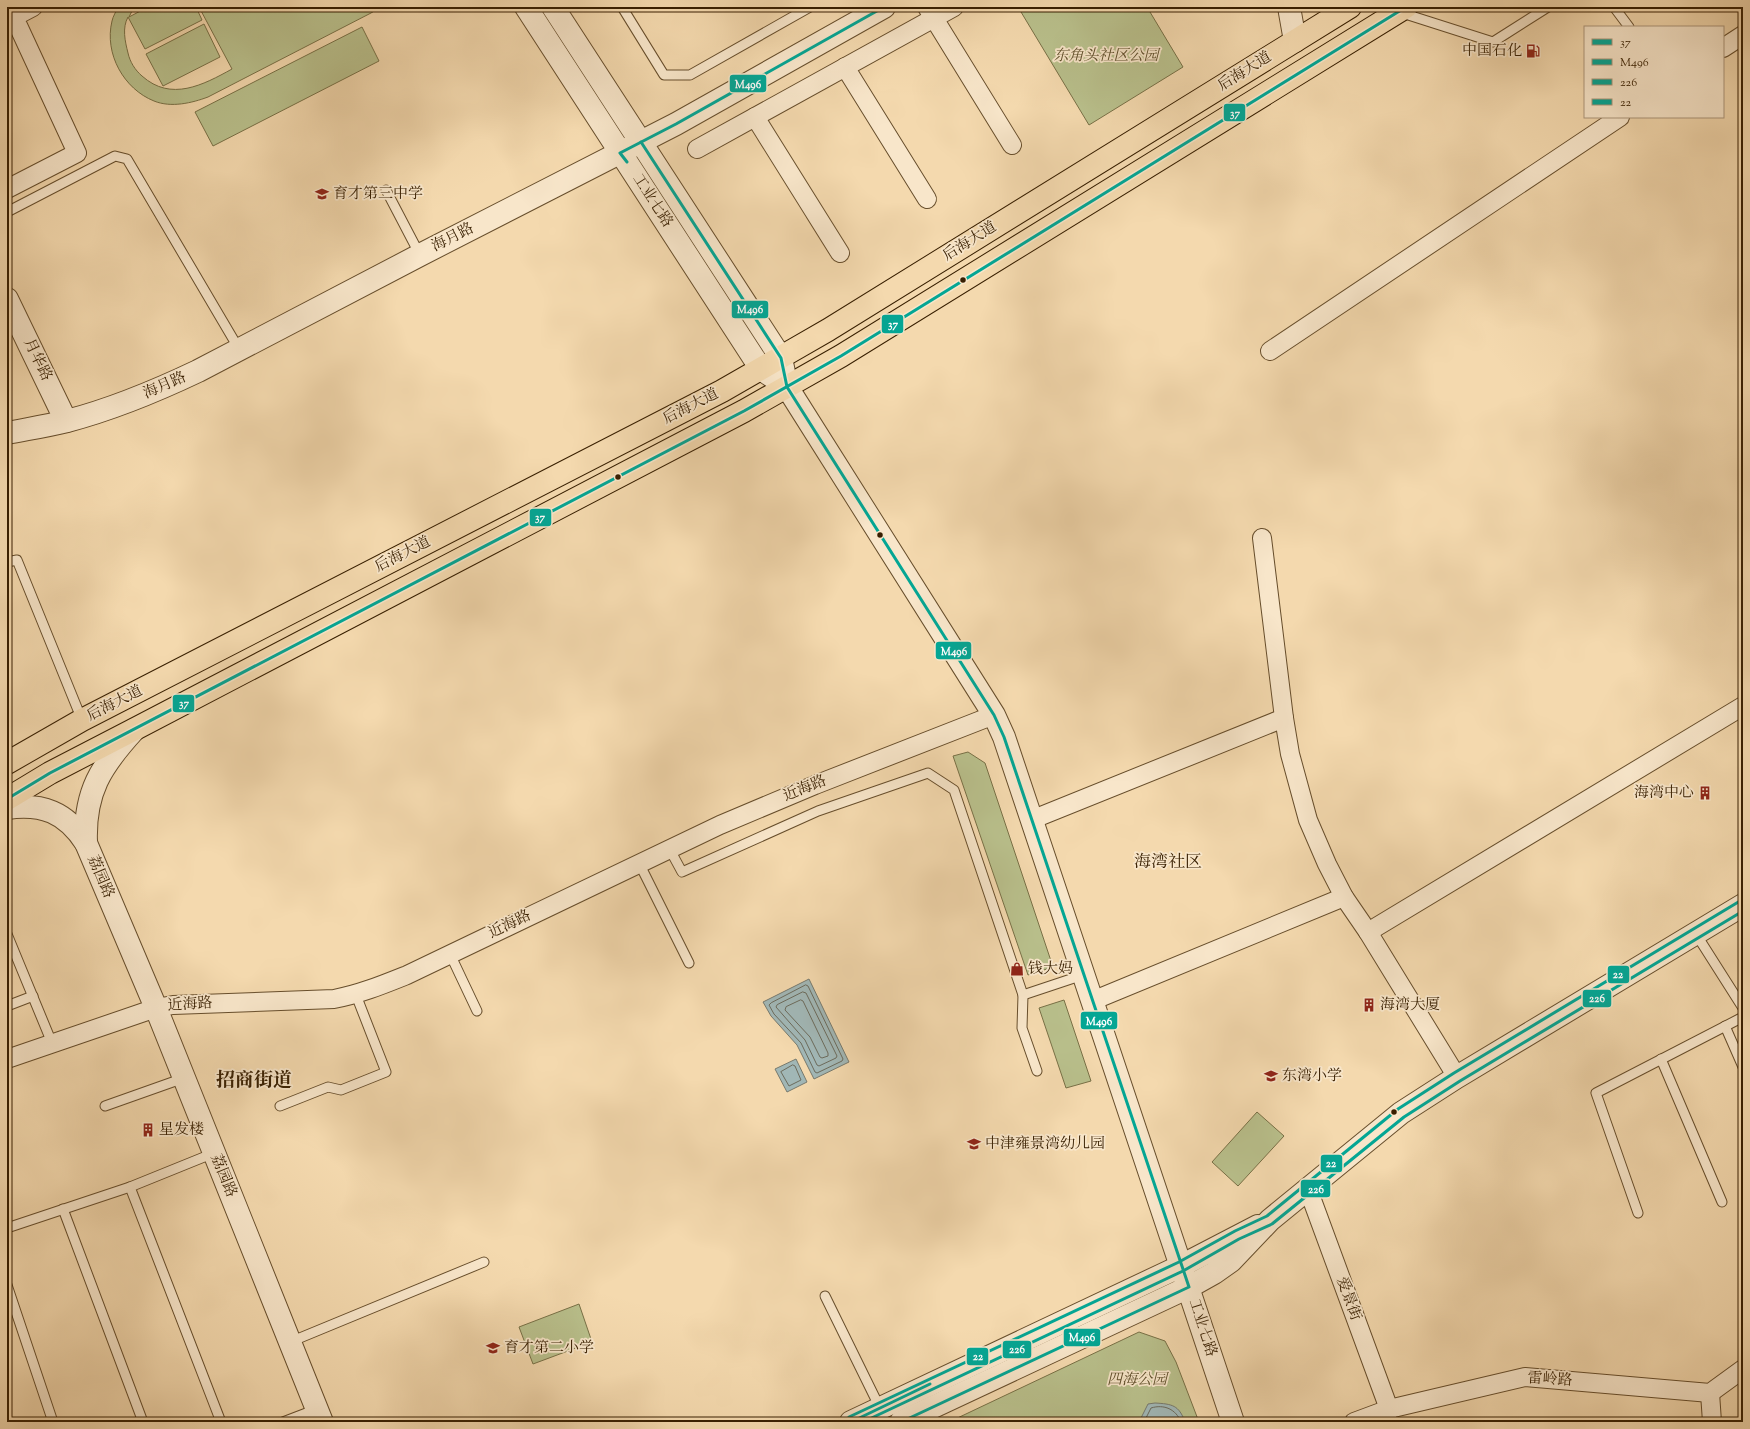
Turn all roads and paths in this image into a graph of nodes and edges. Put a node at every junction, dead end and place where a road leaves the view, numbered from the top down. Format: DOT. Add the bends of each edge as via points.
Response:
graph roads {
  1 [pos="33,7"];
  2 [pos="526,7"];
  3 [pos="622,7"];
  4 [pos="810,7"];
  5 [pos="884,7"];
  6 [pos="954,7"];
  7 [pos="1289,7"];
  8 [pos="1350,7"];
  9 [pos="1548,7"];
  10 [pos="1614,7"];
  11 [pos="1403,9"];
  12 [pos="560,10"];
  13 [pos="930,13"];
  14 [pos="1629,26"];
  15 [pos="1743,35"];
  16 [pos="1295,41"];
  17 [pos="1724,47"];
  18 [pos="845,67"];
  19 [pos="755,117"];
  20 [pos="1619,118"];
  21 [pos="641,142"];
  22 [pos="1012,144"];
  23 [pos="697,149"];
  24 [pos="620,153"];
  25 [pos="7,189"];
  26 [pos="386,190"];
  27 [pos="927,199"];
  28 [pos="7,212"];
  29 [pos="840,253"];
  30 [pos="420,255"];
  31 [pos="7,299"];
  32 [pos="239,350"];
  33 [pos="1270,351"];
  34 [pos="781,358"];
  35 [pos="761,369"];
  36 [pos="787,387"];
  37 [pos="66,421"];
  38 [pos="7,433"];
  39 [pos="1262,538"];
  40 [pos="7,562"];
  41 [pos="1743,706"];
  42 [pos="994,715"];
  43 [pos="1284,718"];
  44 [pos="82,720"];
  45 [pos="135,729"];
  46 [pos="7,763"];
  47 [pos="7,799"];
  48 [pos="7,808"];
  49 [pos="1031,820"];
  50 [pos="86,843"];
  51 [pos="670,848"];
  52 [pos="639,863"];
  53 [pos="1344,897"];
  54 [pos="1743,905"];
  55 [pos="1368,932"];
  56 [pos="7,934"];
  57 [pos="1696,934"];
  58 [pos="450,954"];
  59 [pos="689,964"];
  60 [pos="1083,975"];
  61 [pos="356,994"];
  62 [pos="1023,995"];
  63 [pos="33,996"];
  64 [pos="1092,1001"];
  65 [pos="7,1006"];
  66 [pos="156,1008"];
  67 [pos="1743,1008"];
  68 [pos="477,1011"];
  69 [pos="1743,1017"];
  70 [pos="1725,1026"];
  71 [pos="52,1043"];
  72 [pos="7,1058"];
  73 [pos="1661,1059"];
  74 [pos="1743,1067"];
  75 [pos="1037,1072"];
  76 [pos="1457,1077"];
  77 [pos="184,1078"];
  78 [pos="105,1106"];
  79 [pos="280,1106"];
  80 [pos="214,1153"];
  81 [pos="130,1187"];
  82 [pos="1308,1189"];
  83 [pos="1722,1202"];
  84 [pos="63,1209"];
  85 [pos="1638,1213"];
  86 [pos="1270,1220"];
  87 [pos="7,1228"];
  88 [pos="484,1262"];
  89 [pos="1181,1266"];
  90 [pos="7,1286"];
  91 [pos="1189,1287"];
  92 [pos="824,1296"];
  93 [pos="290,1342"];
  94 [pos="1743,1369"];
  95 [pos="1710,1393"];
  96 [pos="880,1408"];
  97 [pos="319,1415"];
  98 [pos="1391,1415"];
  99 [pos="53,1422"];
  100 [pos="143,1422"];
  101 [pos="221,1422"];
  102 [pos="283,1422"];
  103 [pos="851,1422"];
  104 [pos="901,1422"];
  105 [pos="1233,1422"];
  106 [pos="1354,1422"];
  107 [pos="1712,1422"];
  1 -- 25 [label="street" via="14,17 77,153"];
  2 -- 24 [label="street, 工业七路"];
  3 -- 4 [label="lane" via="664,75 690,75"];
  5 -- 21 [label="street, 海月路"];
  6 -- 13 [label="street"];
  7 -- 16 [label="street"];
  8 -- 16 [label="main road, 后海大道"];
  9 -- 11 [label="lane" via="1493,42"];
  10 -- 14 [label="lane"];
  11 -- 36 [label="main road, 后海大道"];
  12 -- 21 [label="street, 工业七路" via="584,54"];
  13 -- 18 [label="street"];
  13 -- 22 [label="street"];
  15 -- 17 [label="street"];
  16 -- 34 [label="main road, 后海大道"];
  18 -- 19 [label="street"];
  18 -- 27 [label="street"];
  19 -- 23 [label="street"];
  19 -- 29 [label="street"];
  20 -- 33 [label="street"];
  21 -- 24 [label="street, 海月路"];
  21 -- 34 [label="street, 工业七路"];
  24 -- 30 [label="street, 海月路"];
  24 -- 35 [label="street, 工业七路"];
  26 -- 30 [label="lane"];
  28 -- 32 [label="lane" via="115,156 127,159"];
  30 -- 32 [label="street, 海月路"];
  31 -- 37 [label="street, 月华路"];
  32 -- 37 [label="street, 海月路" via="135,399"];
  34 -- 35 [label="main road, 后海大道"];
  34 -- 36 [label="street, 工业七路"];
  35 -- 36 [label="street, 工业七路"];
  35 -- 44 [label="main road, 后海大道"];
  36 -- 42 [label="street, 工业七路"];
  36 -- 45 [label="main road, 后海大道"];
  37 -- 38 [label="street, 海月路"];
  39 -- 43 [label="street"];
  40 -- 44 [label="lane" via="17,560"];
  41 -- 55 [label="street"];
  42 -- 49 [label="street, 工业七路" via="1004,737"];
  42 -- 51 [label="street, 近海路" via="773,802"];
  43 -- 49 [label="street"];
  43 -- 53 [label="street" via="1290,754 1308,820"];
  44 -- 46 [label="main road, 后海大道"];
  45 -- 47 [label="main road, 后海大道" via="50,773"];
  45 -- 50 [label="street, 荔园路" via="103,768 94,786 86,815"];
  48 -- 50 [label="street, 荔园路" via="33,806 50,810 73,825"];
  49 -- 60 [label="street, 工业七路"];
  50 -- 66 [label="street, 荔园路"];
  51 -- 52 [label="street, 近海路"];
  51 -- 62 [label="lane" via="682,872 818,811 928,773 954,790"];
  52 -- 58 [label="street, 近海路"];
  52 -- 59 [label="lane"];
  53 -- 55 [label="street"];
  53 -- 64 [label="street"];
  54 -- 57 [label="street"];
  55 -- 76 [label="street"];
  56 -- 63 [label="lane"];
  57 -- 67 [label="lane"];
  57 -- 76 [label="street"];
  58 -- 61 [label="street, 近海路"];
  58 -- 68 [label="lane"];
  60 -- 62 [label="lane"];
  60 -- 64 [label="street, 工业七路"];
  61 -- 66 [label="street, 近海路" via="334,999 173,1005"];
  61 -- 79 [label="lane" via="386,1072 341,1090 328,1087"];
  62 -- 75 [label="lane" via="1022,1028"];
  63 -- 65 [label="lane"];
  63 -- 71 [label="lane"];
  64 -- 89 [label="street, 工业七路"];
  66 -- 71 [label="street, 近海路"];
  66 -- 77 [label="street, 荔园路"];
  69 -- 70 [label="lane"];
  70 -- 73 [label="lane"];
  70 -- 74 [label="lane"];
  71 -- 72 [label="street, 近海路"];
  73 -- 83 [label="lane"];
  73 -- 85 [label="lane" via="1596,1093"];
  76 -- 82 [label="street" via="1401,1113"];
  77 -- 78 [label="lane"];
  77 -- 80 [label="street, 荔园路"];
  80 -- 81 [label="lane"];
  80 -- 93 [label="street, 荔园路"];
  81 -- 84 [label="lane"];
  81 -- 101 [label="lane"];
  82 -- 86 [label="street"];
  82 -- 98 [label="street, 爱景街"];
  84 -- 87 [label="lane"];
  84 -- 100 [label="lane"];
  86 -- 89 [label="street"];
  86 -- 91 [label="street" via="1231,1261"];
  88 -- 93 [label="lane"];
  89 -- 91 [label="street, 工业七路"];
  89 -- 96 [label="street"];
  90 -- 99 [label="lane"];
  91 -- 104 [label="street"];
  91 -- 105 [label="street, 工业七路"];
  92 -- 96 [label="lane"];
  93 -- 97 [label="street, 荔园路"];
  94 -- 95 [label="street"];
  95 -- 98 [label="street, 雷岭路" via="1525,1378"];
  95 -- 107 [label="street"];
  96 -- 103 [label="street"];
  97 -- 102 [label="lane"];
  98 -- 106 [label="street, 雷岭路"];
}
